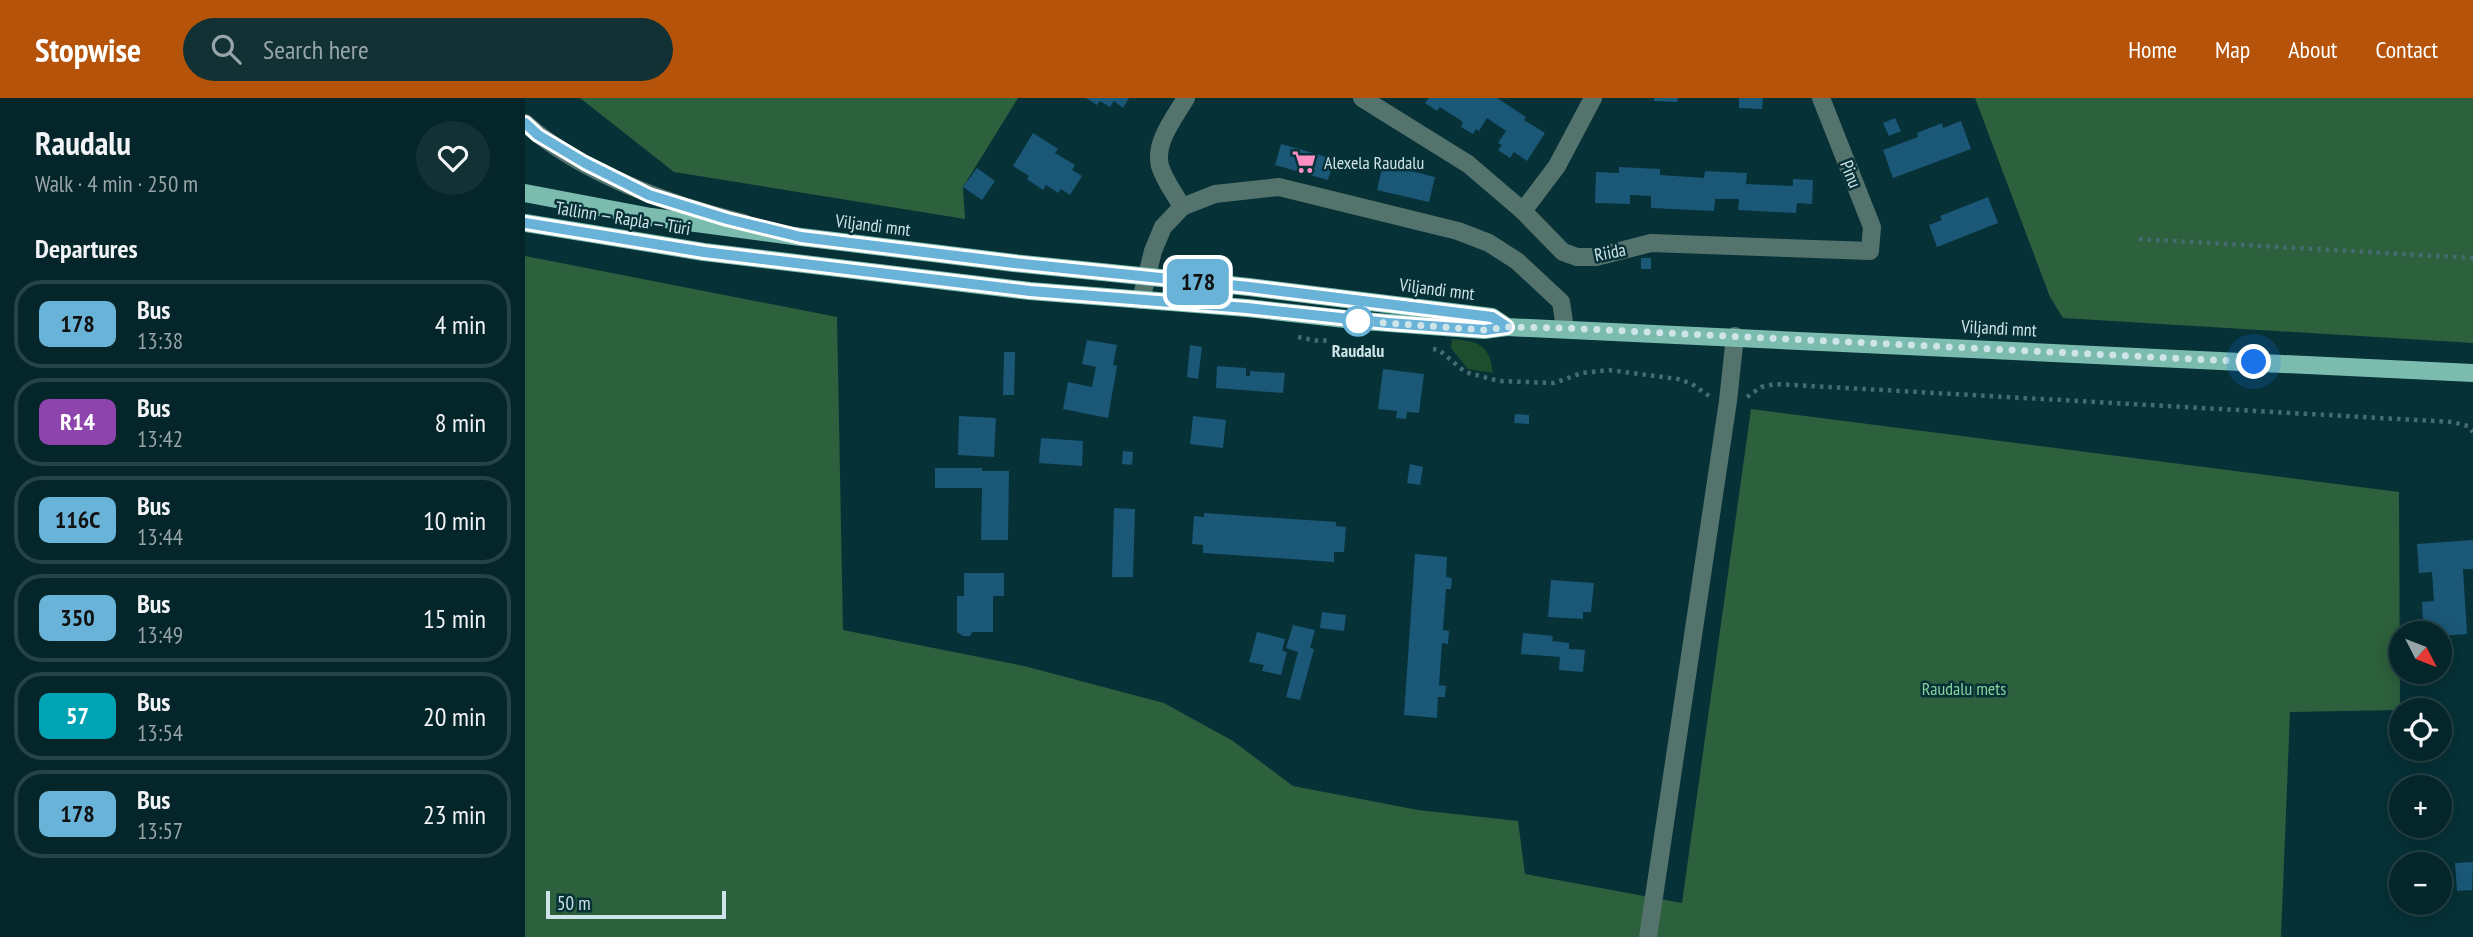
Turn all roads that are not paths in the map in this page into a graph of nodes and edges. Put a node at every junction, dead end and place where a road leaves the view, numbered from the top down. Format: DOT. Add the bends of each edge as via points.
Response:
graph roads {
  1 [pos="1186,98"];
  2 [pos="1362,98"];
  3 [pos="1593,98"];
  4 [pos="1821,98"];
  5 [pos="525,123"];
  6 [pos="525,193"];
  7 [pos="1182,207"];
  8 [pos="1523,211"];
  9 [pos="525,223"];
  10 [pos="801,237"];
  11 [pos="1870,251"];
  12 [pos="1145,276"];
  13 [pos="1141,300"];
  14 [pos="1507,327"];
  15 [pos="1565,328"];
  16 [pos="1735,336"];
  17 [pos="2473,373"];
  18 [pos="1648,937"];
  1 -- 7 [label="street" via="1159,152 1161,167"];
  2 -- 8 [label="street, Riida" via="1468,164"];
  3 -- 8 [label="street" via="1557,166"];
  4 -- 11 [label="street, Pinu" via="1873,227"];
  5 -- 10 [label="street" via="585,163 649,195"];
  6 -- 10 [label="main road, Viljandi mnt" via="651,217"];
  7 -- 12 [label="street" via="1163,227"];
  7 -- 15 [label="street" via="1215,194 1279,187 1458,231 1489,243 1541,282 1561,302"];
  8 -- 11 [label="street, Riida" via="1563,252 1577,257 1596,257 1651,243"];
  9 -- 13 [label="main road, Tallinn — Rapla — Türi" via="716,253"];
  10 -- 12 [label="main road, Viljandi mnt"];
  12 -- 13 [label="street"];
  12 -- 14 [label="main road, Viljandi mnt" via="1492,317"];
  13 -- 14 [label="main road, Tallinn — Rapla — Türi" via="1471,329"];
  14 -- 15 [label="main road, Viljandi mnt"];
  15 -- 16 [label="main road, Viljandi mnt"];
  16 -- 17 [label="main road, Viljandi mnt"];
  16 -- 18 [label="street"];
}
